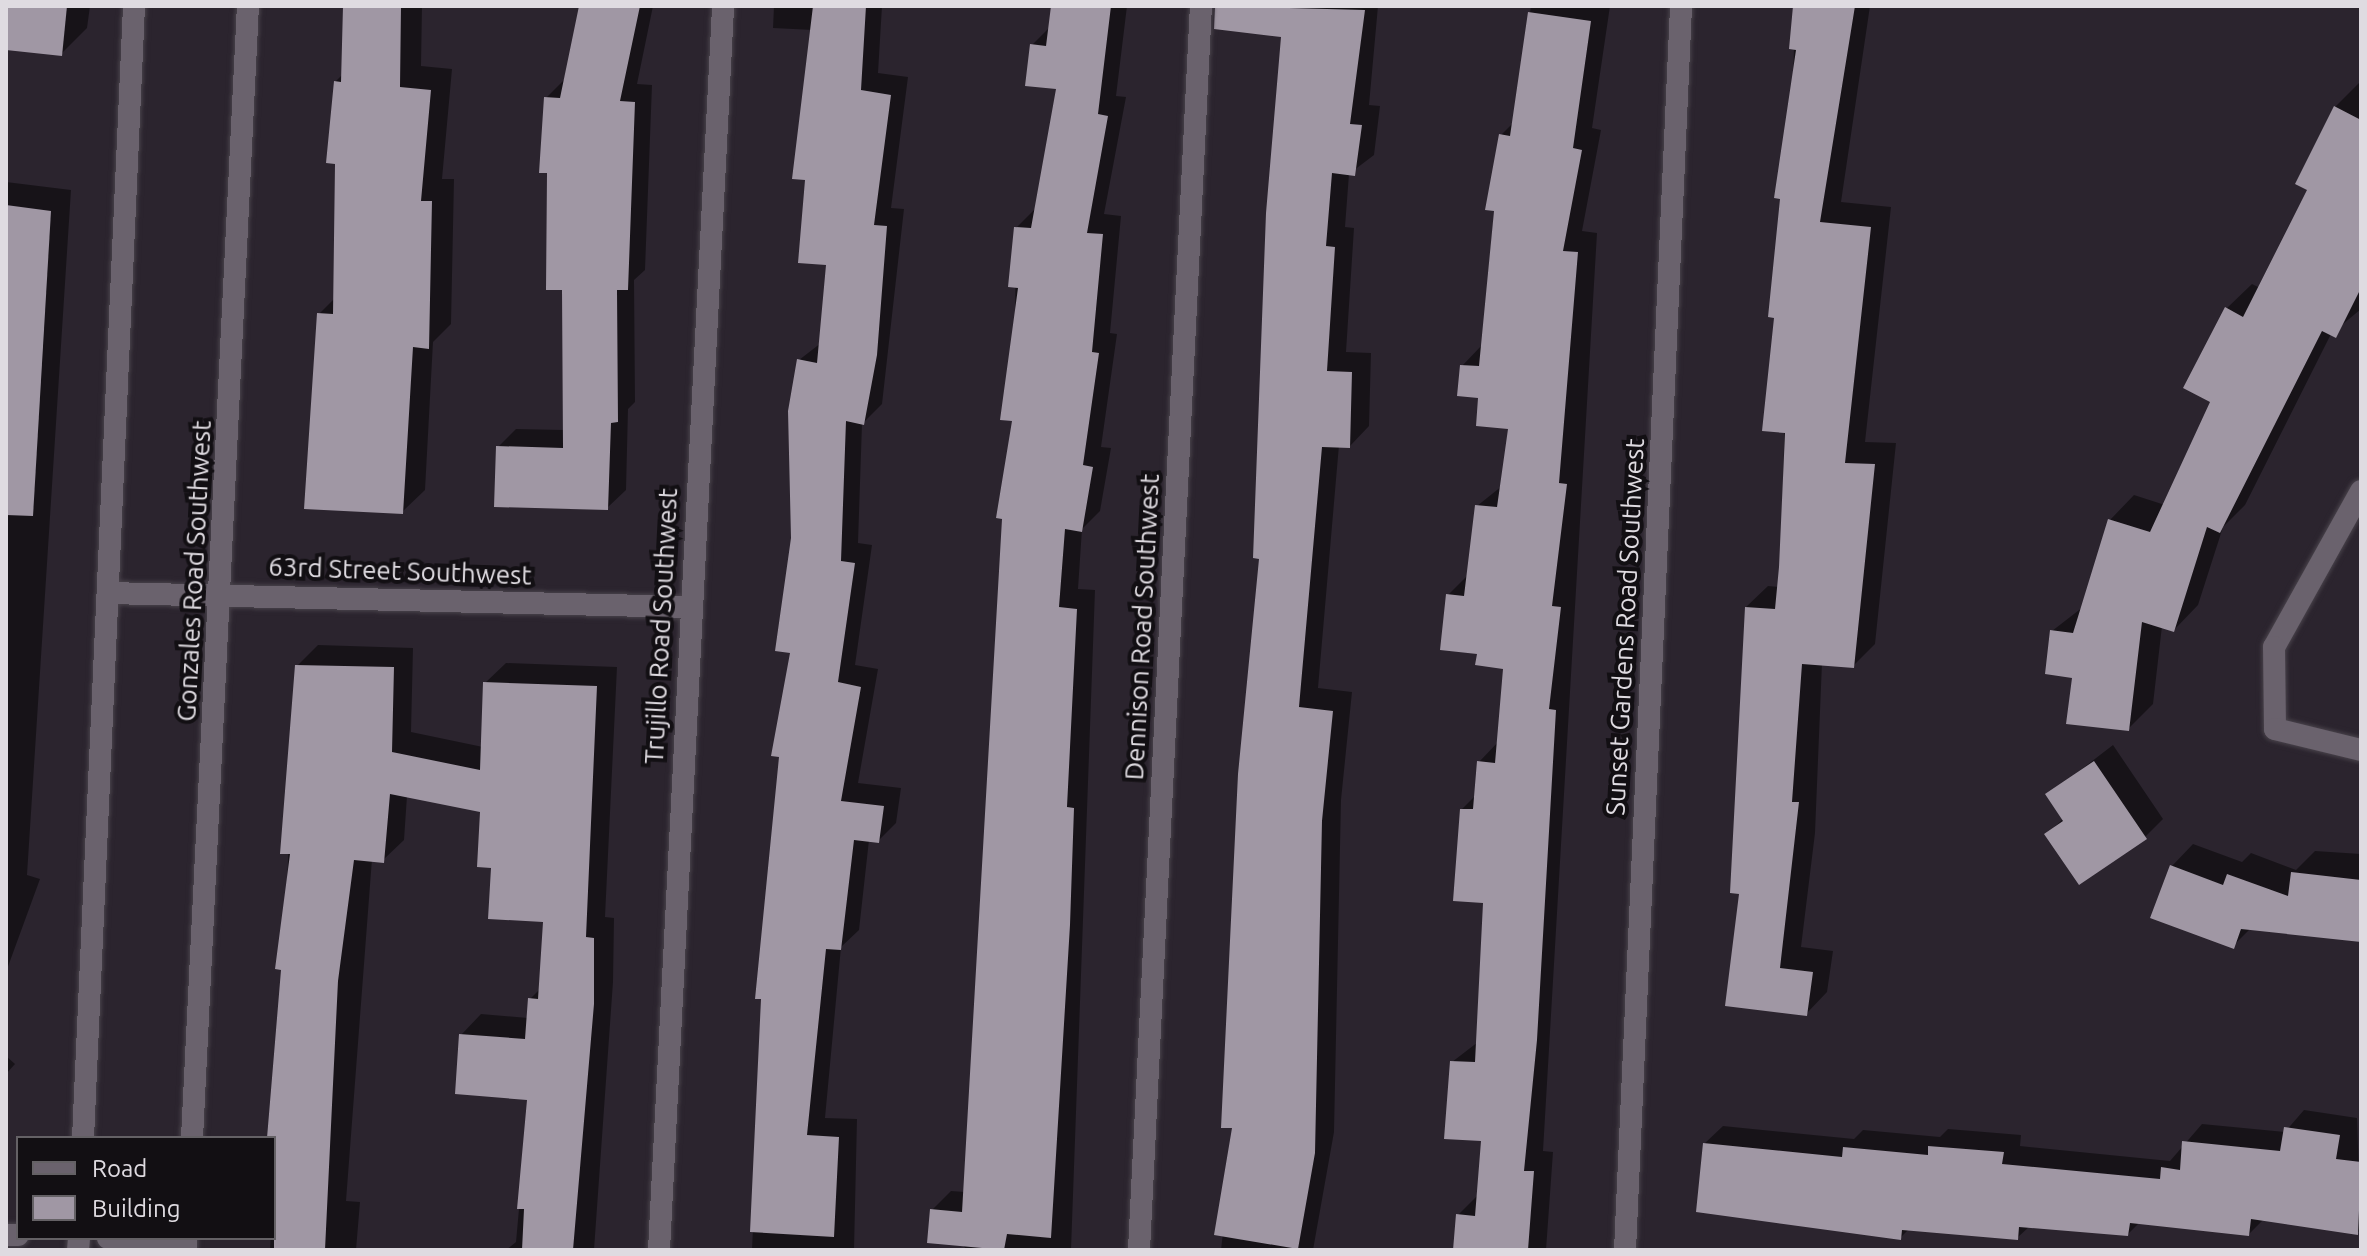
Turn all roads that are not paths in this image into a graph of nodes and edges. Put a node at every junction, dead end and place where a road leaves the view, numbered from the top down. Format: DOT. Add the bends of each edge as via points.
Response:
graph roads {
  1 [pos="134,6"];
  2 [pos="248,6"];
  3 [pos="723,6"];
  4 [pos="1201,6"];
  5 [pos="1681,6"];
  6 [pos="2361,491"];
  7 [pos="108,593"];
  8 [pos="221,594"];
  9 [pos="690,607"];
  10 [pos="2361,750"];
  11 [pos="83,1136"];
  12 [pos="192,1136"];
  13 [pos="139,1240"];
  14 [pos="186,1243"];
  15 [pos="659,1250"];
  16 [pos="1139,1250"];
  17 [pos="1625,1250"];
  1 -- 7 [label="street"];
  2 -- 8 [label="street, Gonzales Road Southwest"];
  3 -- 9 [label="street, Trujillo Road Southwest"];
  4 -- 16 [label="street, Dennison Road Southwest"];
  5 -- 17 [label="street, Sunset Gardens Road Southwest"];
  6 -- 10 [label="street" via="2274,647 2275,729"];
  7 -- 8 [label="street, 63rd Street Southwest"];
  7 -- 11 [label="street"];
  8 -- 9 [label="street, 63rd Street Southwest"];
  8 -- 12 [label="street, Gonzales Road Southwest"];
  9 -- 15 [label="street, Trujillo Road Southwest"];
  13 -- 14 [label="street"];
}
